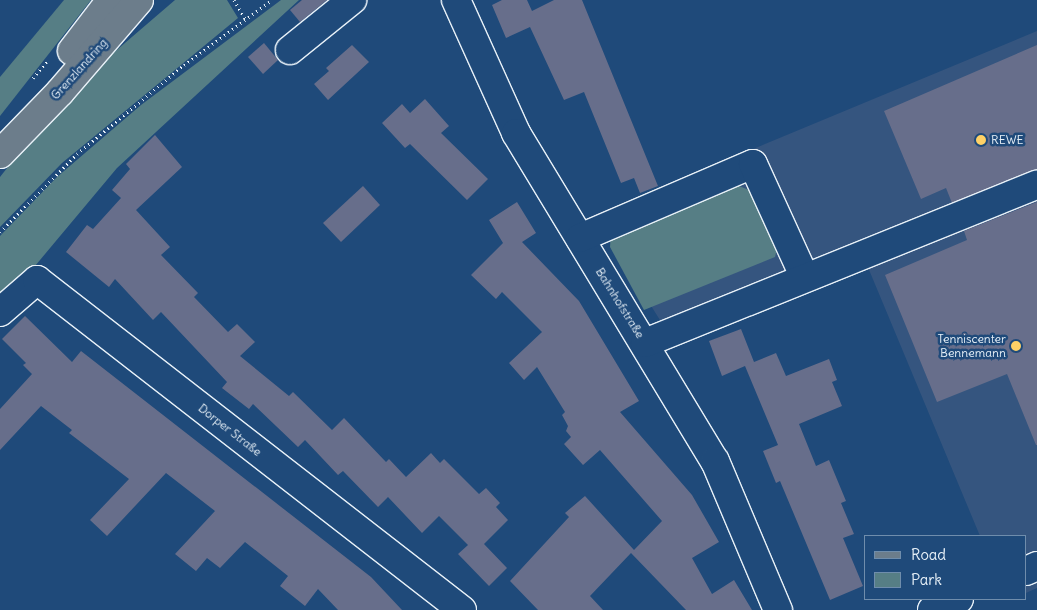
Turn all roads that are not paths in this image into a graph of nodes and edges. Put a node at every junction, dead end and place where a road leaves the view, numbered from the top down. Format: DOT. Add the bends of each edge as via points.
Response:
graph roads {
  1 [pos="112,0"];
  2 [pos="139,0"];
  3 [pos="158,0"];
  4 [pos="352,0"];
  5 [pos="456,0"];
  6 [pos="100,45"];
  7 [pos="290,50"];
  8 [pos="8,145"];
  9 [pos="1037,185"];
  10 [pos="580,238"];
  11 [pos="804,276"];
  12 [pos="0,312"];
  13 [pos="645,343"];
  14 [pos="957,600"];
  15 [pos="462,610"];
  16 [pos="778,610"];
  17 [pos="932,610"];
  1 -- 8 [label="main road, Grenzlandring" via="33,104"];
  2 -- 6 [label="main road, Grenzlandring"];
  3 -- 6 [label="main road"];
  4 -- 7 [label="street"];
  5 -- 10 [label="street, Bahnhofstraße" via="516,133"];
  6 -- 8 [label="main road, Grenzlandring"];
  9 -- 11 [label="street"];
  10 -- 11 [label="street" via="753,164"];
  10 -- 13 [label="street, Bahnhofstraße"];
  11 -- 13 [label="street"];
  12 -- 15 [label="street, Dorper Straße" via="37,280"];
  13 -- 16 [label="street, Bahnhofstraße" via="715,461"];
  14 -- 17 [label="street"];
}
